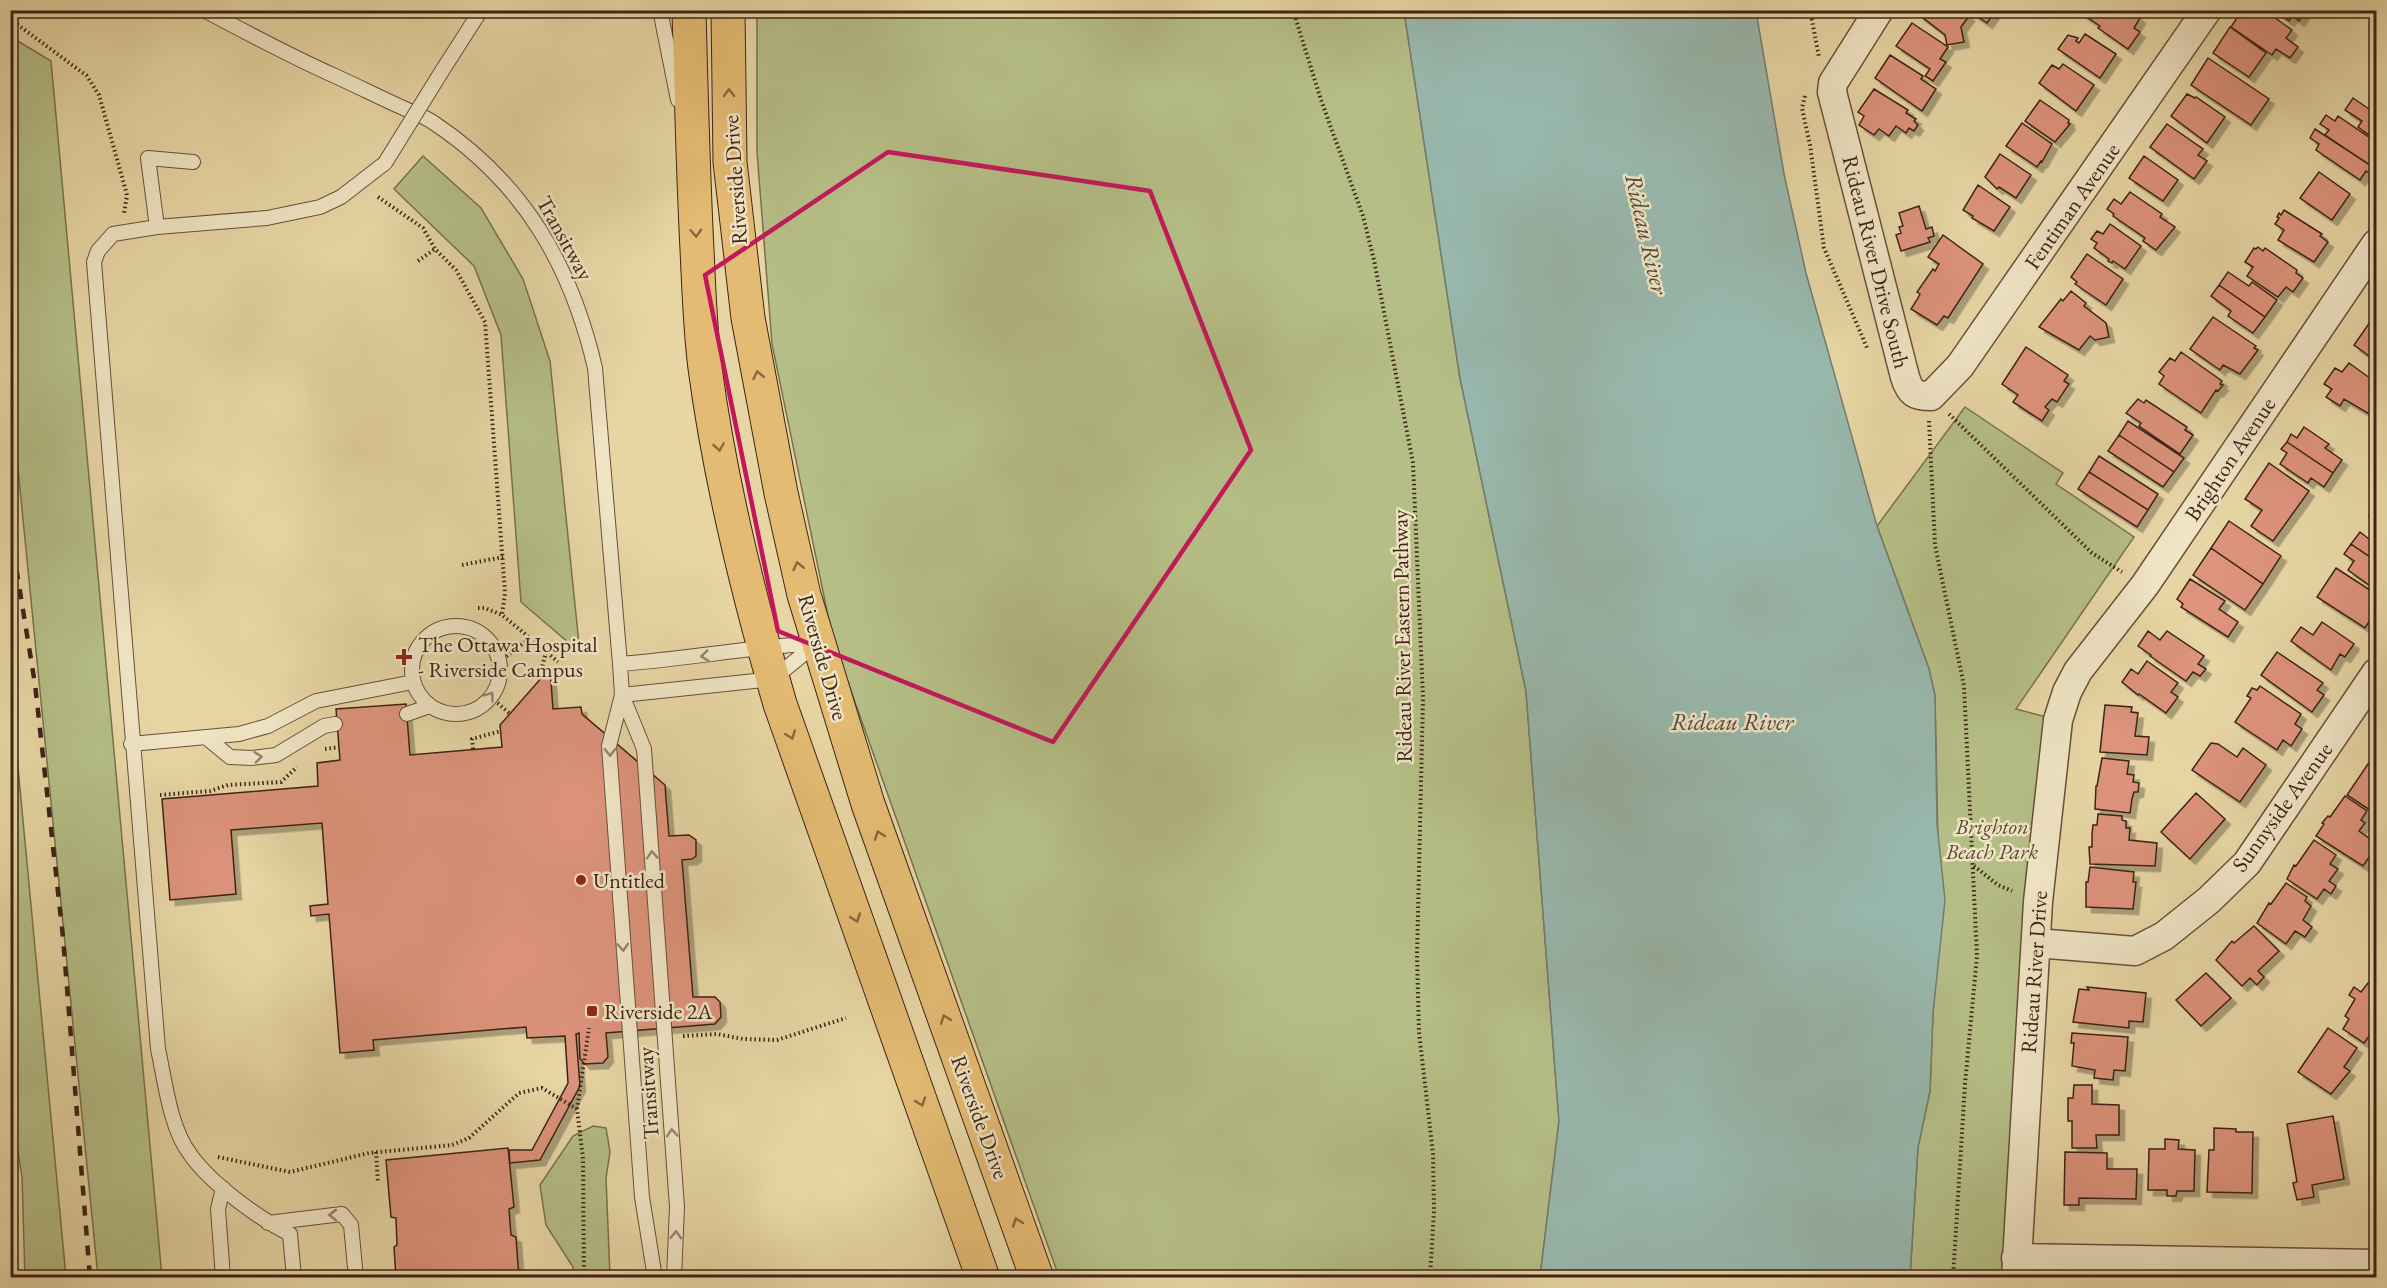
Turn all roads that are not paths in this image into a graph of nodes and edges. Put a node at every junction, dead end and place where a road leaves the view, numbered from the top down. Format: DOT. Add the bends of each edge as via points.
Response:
graph roads {
  1 [pos="204,10"];
  2 [pos="481,10"];
  3 [pos="660,10"];
  4 [pos="689,10"];
  5 [pos="728,10"];
  6 [pos="1879,10"];
  7 [pos="2207,10"];
  8 [pos="193,162"];
  9 [pos="693,174"];
  10 [pos="157,227"];
  11 [pos="2376,244"];
  12 [pos="1931,396"];
  13 [pos="817,643"];
  14 [pos="763,646"];
  15 [pos="620,664"];
  16 [pos="2078,672"];
  17 [pos="2376,673"];
  18 [pos="773,679"];
  19 [pos="413,682"];
  20 [pos="622,695"];
  21 [pos="430,706"];
  22 [pos="407,714"];
  23 [pos="335,724"];
  24 [pos="207,738"];
  25 [pos="131,744"];
  26 [pos="2036,943"];
  27 [pos="224,1188"];
  28 [pos="268,1223"];
  29 [pos="2376,1264"];
  30 [pos="2016,1268"];
  31 [pos="223,1278"];
  32 [pos="294,1278"];
  33 [pos="356,1278"];
  34 [pos="654,1278"];
  35 [pos="674,1278"];
  36 [pos="983,1278"];
  37 [pos="1037,1278"];
  1 -- 15 [label="lane, Transitway" via="287,54 432,121 485,163 535,221 572,291 595,368"];
  2 -- 10 [label="lane, bridge" via="385,163 341,196 320,207 267,218"];
  3 -- 9 [label="lane"];
  4 -- 9 [label="main road, Riverside Drive"];
  13 -- 5 [label="main road, Riverside Drive, one-way" via="781,493 748,318 730,162"];
  6 -- 12 [label="street, Rideau River Drive South" via="1831,89 1905,377 1914,394"];
  7 -- 12 [label="street, Fentiman Avenue" via="1960,366"];
  8 -- 10 [label="lane" via="148,158"];
  9 -- 14 [label="main road, Riverside Drive, one-way" via="705,368 725,483"];
  10 -- 25 [label="lane" via="113,234 94,262"];
  11 -- 16 [label="street, Brighton Avenue" via="2145,585"];
  13 -- 14 [label="lane"];
  13 -- 18 [label="lane"];
  37 -- 13 [label="main road, Riverside Drive, one-way" via="868,804"];
  14 -- 15 [label="lane, one-way"];
  14 -- 18 [label="main road, Riverside Drive"];
  15 -- 20 [label="lane, Transitway"];
  16 -- 26 [label="street, Rideau River Drive" via="2058,720"];
  17 -- 26 [label="street, Sunnyside Avenue" via="2247,862 2200,908 2164,936 2135,951"];
  18 -- 20 [label="lane"];
  18 -- 36 [label="main road, Riverside Drive, one-way"];
  19 -- 21 [label="lane" via="419,696"];
  21 -- 19 [label="lane, one-way" via="443,713 458,714 485,703 500,677 495,649 486,638 467,628 446,627 422,642 414,654"];
  19 -- 24 [label="lane" via="316,700 268,726"];
  20 -- 34 [label="lane, Transitway, one-way" via="609,746 642,1197"];
  35 -- 20 [label="lane, Transitway, one-way" via="677,1207 644,749"];
  21 -- 22 [label="lane"];
  24 -- 23 [label="lane, one-way" via="230,757 252,758 276,754 324,726"];
  24 -- 25 [label="lane"];
  25 -- 27 [label="lane" via="158,1049 174,1122 189,1154"];
  26 -- 30 [label="street, Rideau River Drive"];
  27 -- 28 [label="lane"];
  27 -- 31 [label="lane" via="218,1209"];
  28 -- 32 [label="lane" via="290,1234"];
  33 -- 28 [label="lane, one-way" via="351,1225 342,1214"];
  29 -- 30 [label="street"];
}
